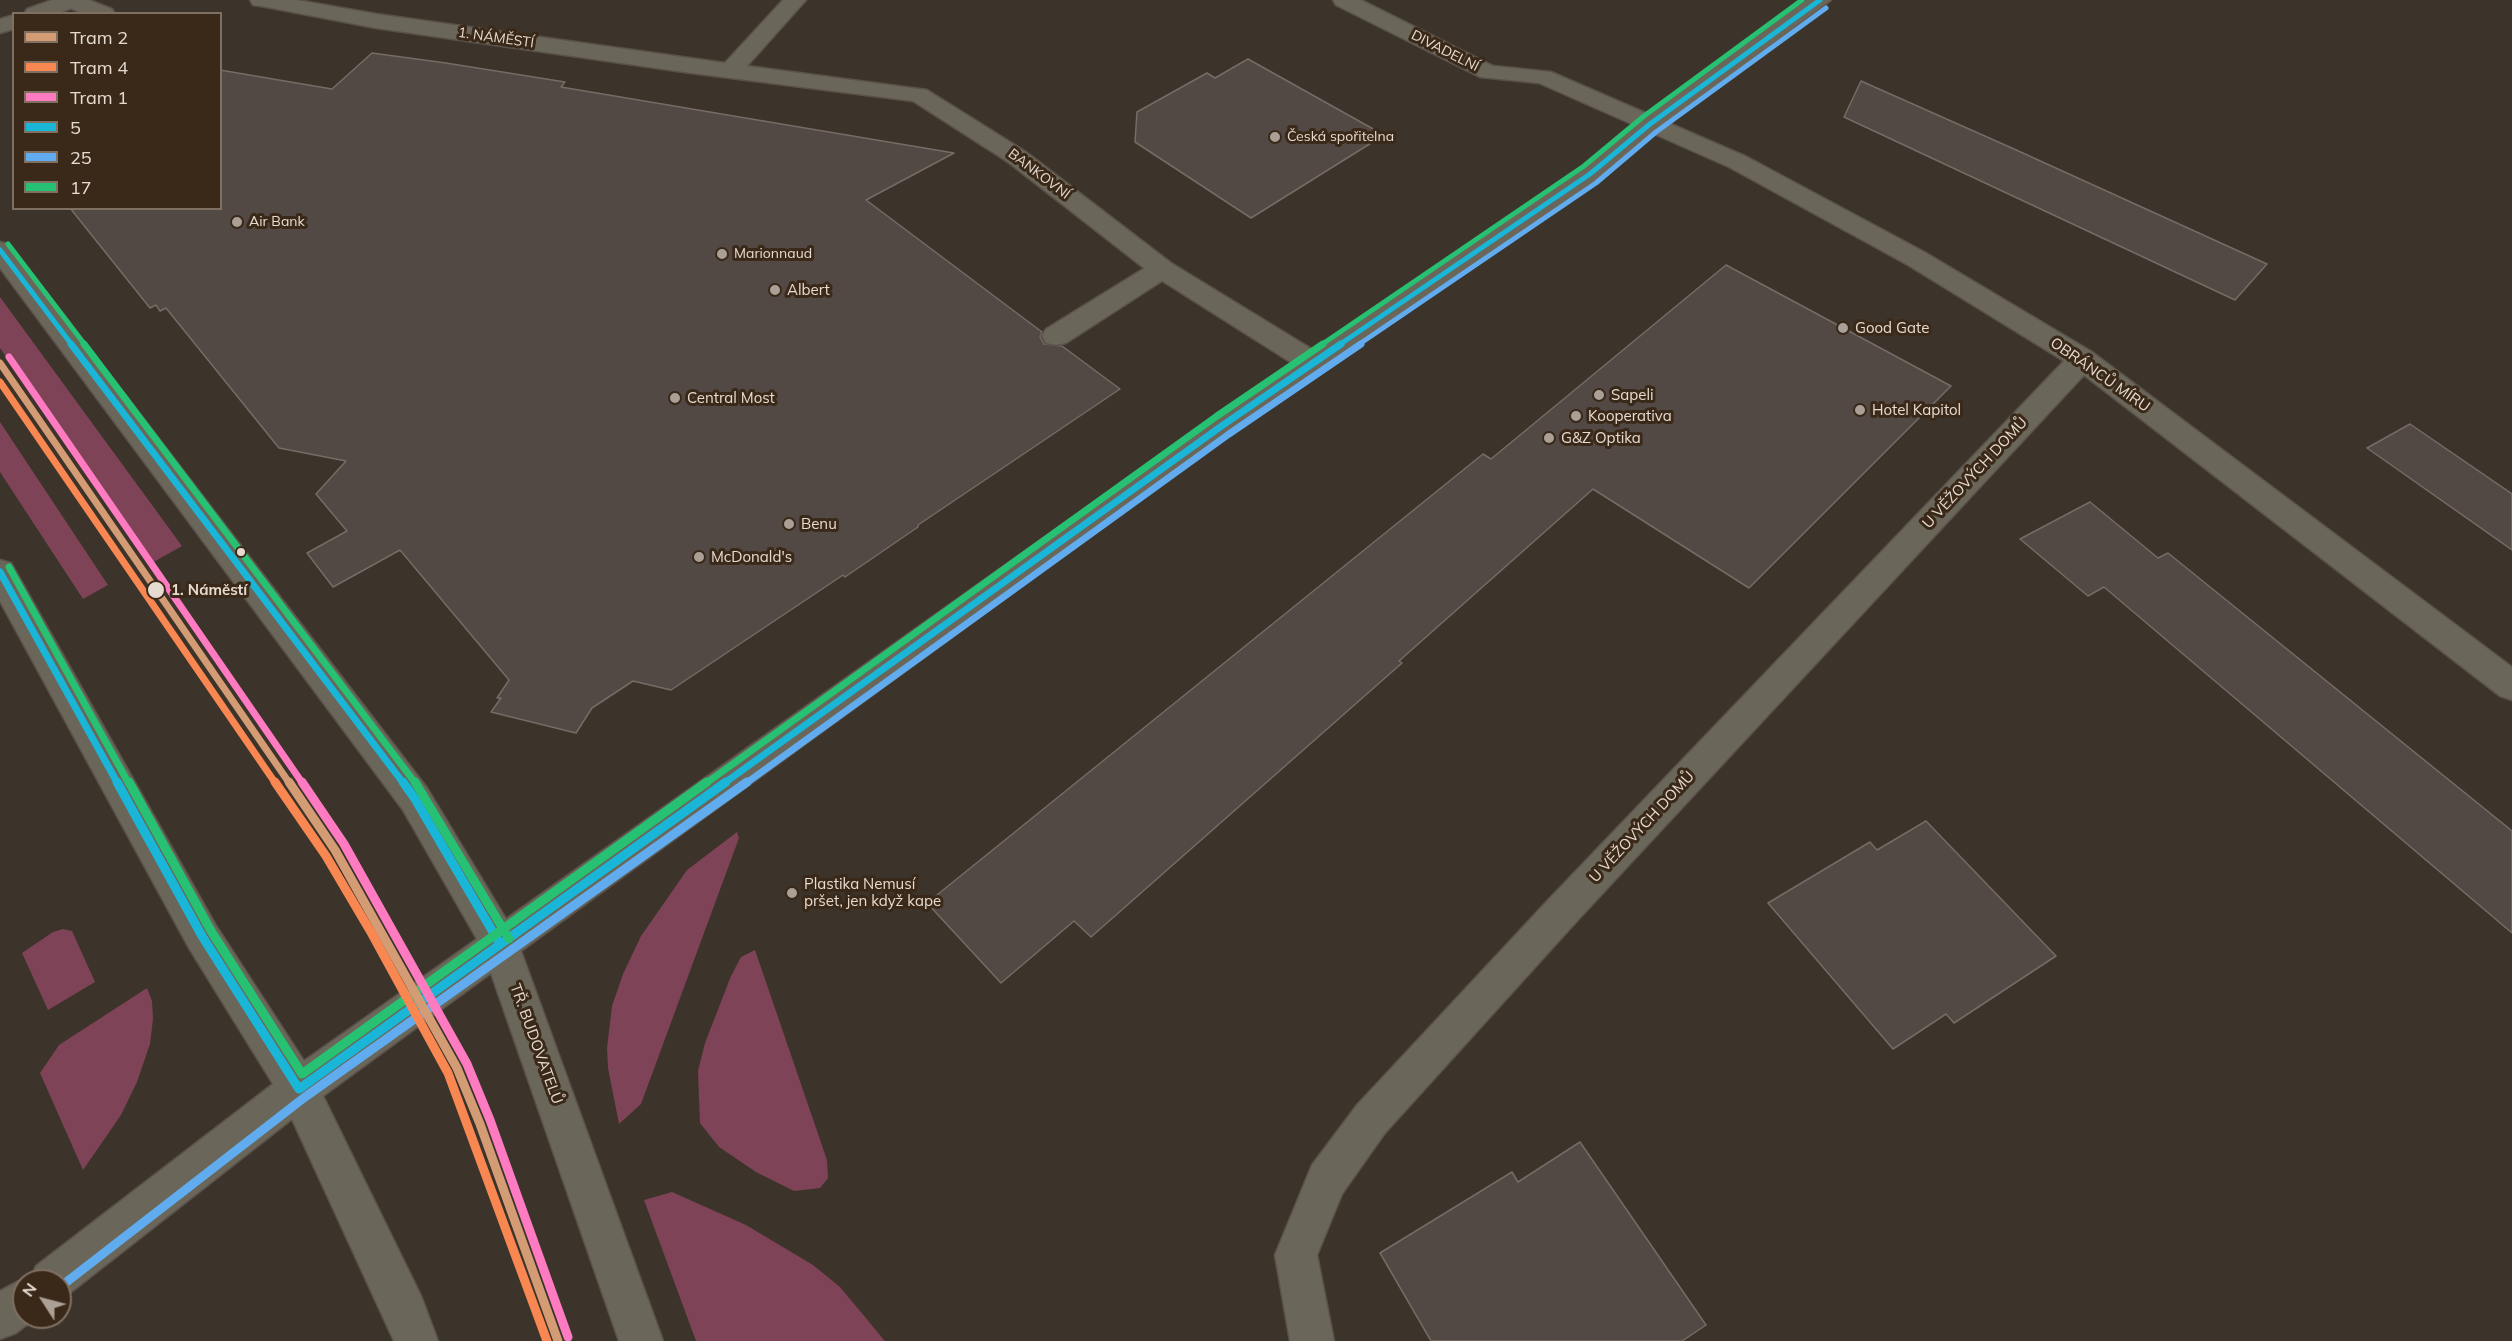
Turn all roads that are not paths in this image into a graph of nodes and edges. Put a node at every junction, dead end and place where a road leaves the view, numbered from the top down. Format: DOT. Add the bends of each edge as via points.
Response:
graph roads {
  1 [pos="72,0"];
  2 [pos="261,0"];
  3 [pos="795,0"];
  4 [pos="1344,0"];
  5 [pos="1820,0"];
  6 [pos="40,12"];
  7 [pos="99,12"];
  8 [pos="731,70"];
  9 [pos="1650,124"];
  10 [pos="0,250"];
  11 [pos="1162,269"];
  12 [pos="1056,336"];
  13 [pos="2082,359"];
  14 [pos="1313,363"];
  15 [pos="0,572"];
  16 [pos="2512,686"];
  17 [pos="500,944"];
  18 [pos="299,1089"];
  19 [pos="66,1269"];
  20 [pos="416,1341"];
  21 [pos="641,1341"];
  22 [pos="1312,1341"];
  1 -- 6 [label="street"];
  1 -- 7 [label="street"];
  2 -- 8 [label="street, 1. NÁMĚSTÍ" via="388,22"];
  3 -- 8 [label="street"];
  4 -- 9 [label="street, DIVADELNÍ" via="1488,72 1543,77"];
  5 -- 9 [label="street"];
  8 -- 11 [label="street, BANKOVNÍ" via="919,95 1017,157"];
  9 -- 13 [label="street, OBRÁNCŮ MÍRU" via="1738,162 1917,259"];
  9 -- 14 [label="street" via="1590,174"];
  10 -- 17 [label="street, TŘ. BUDOVATELŮ" via="415,799"];
  11 -- 12 [label="street"];
  11 -- 14 [label="street, BANKOVNÍ"];
  13 -- 16 [label="street, OBRÁNCŮ MÍRU"];
  13 -- 22 [label="street, U VĚŽOVÝCH DOMŮ" via="1371,1119 1327,1180 1296,1255"];
  14 -- 17 [label="street"];
  15 -- 18 [label="street" via="202,936"];
  17 -- 18 [label="street"];
  17 -- 21 [label="street, TŘ. BUDOVATELŮ"];
  18 -- 19 [label="street"];
  18 -- 20 [label="street"];
}
